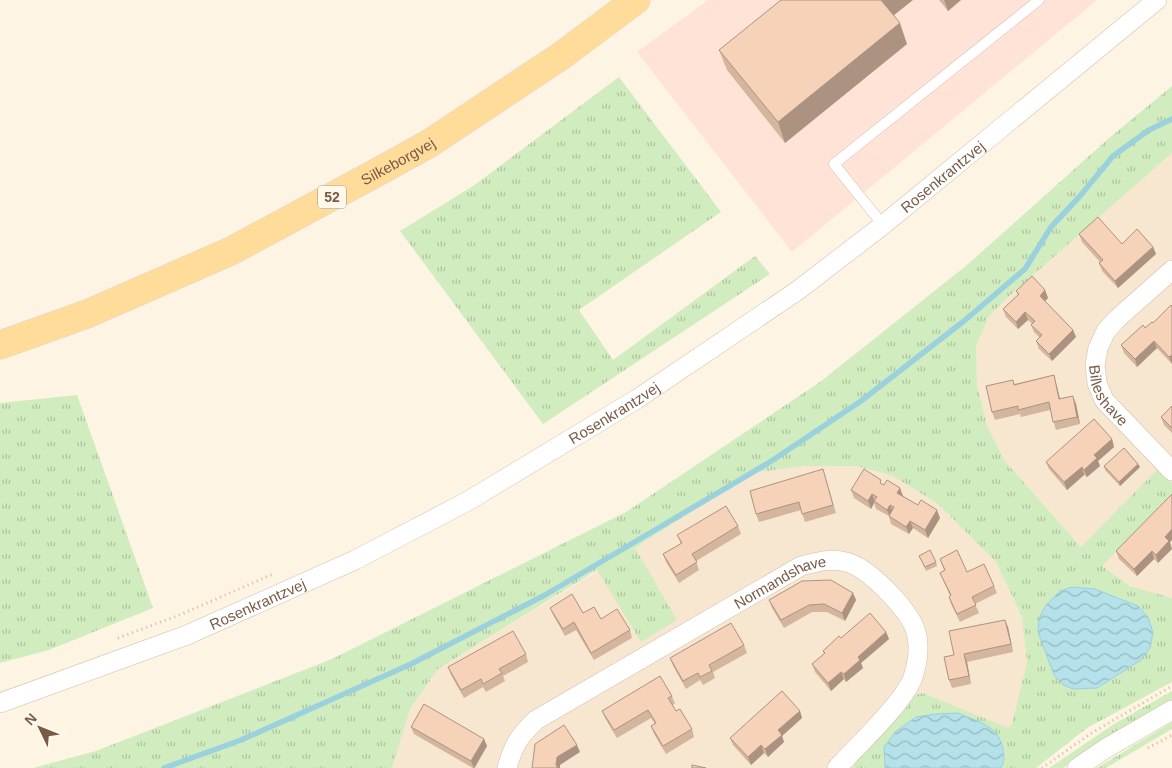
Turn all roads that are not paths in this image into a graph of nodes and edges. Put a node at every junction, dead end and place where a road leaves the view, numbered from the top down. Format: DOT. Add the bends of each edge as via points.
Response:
graph roads {
  1 [pos="636,0"];
  2 [pos="1039,0"];
  3 [pos="1157,0"];
  4 [pos="883,225"];
  5 [pos="1172,270"];
  6 [pos="0,345"];
  7 [pos="1172,471"];
  8 [pos="0,703"];
  9 [pos="1172,710"];
  10 [pos="507,768"];
  11 [pos="837,768"];
  12 [pos="1077,768"];
  1 -- 6 [label="main road, Silkeborgvej / 52" via="545,67 430,143 232,251 87,314"];
  2 -- 4 [label="lane" via="834,164"];
  3 -- 4 [label="street, Rosenkrantzvej"];
  4 -- 8 [label="street, Rosenkrantzvej" via="797,291 637,399 468,501 355,560 187,635"];
  5 -- 7 [label="street, Billeshave" via="1106,331 1095,365 1097,383 1104,400"];
  9 -- 12 [label="street"];
  10 -- 11 [label="street, Normandshave" via="511,751 521,734 536,720 801,566 823,560 847,562 868,572 904,609 915,630 918,653 914,676 902,697"];
}
